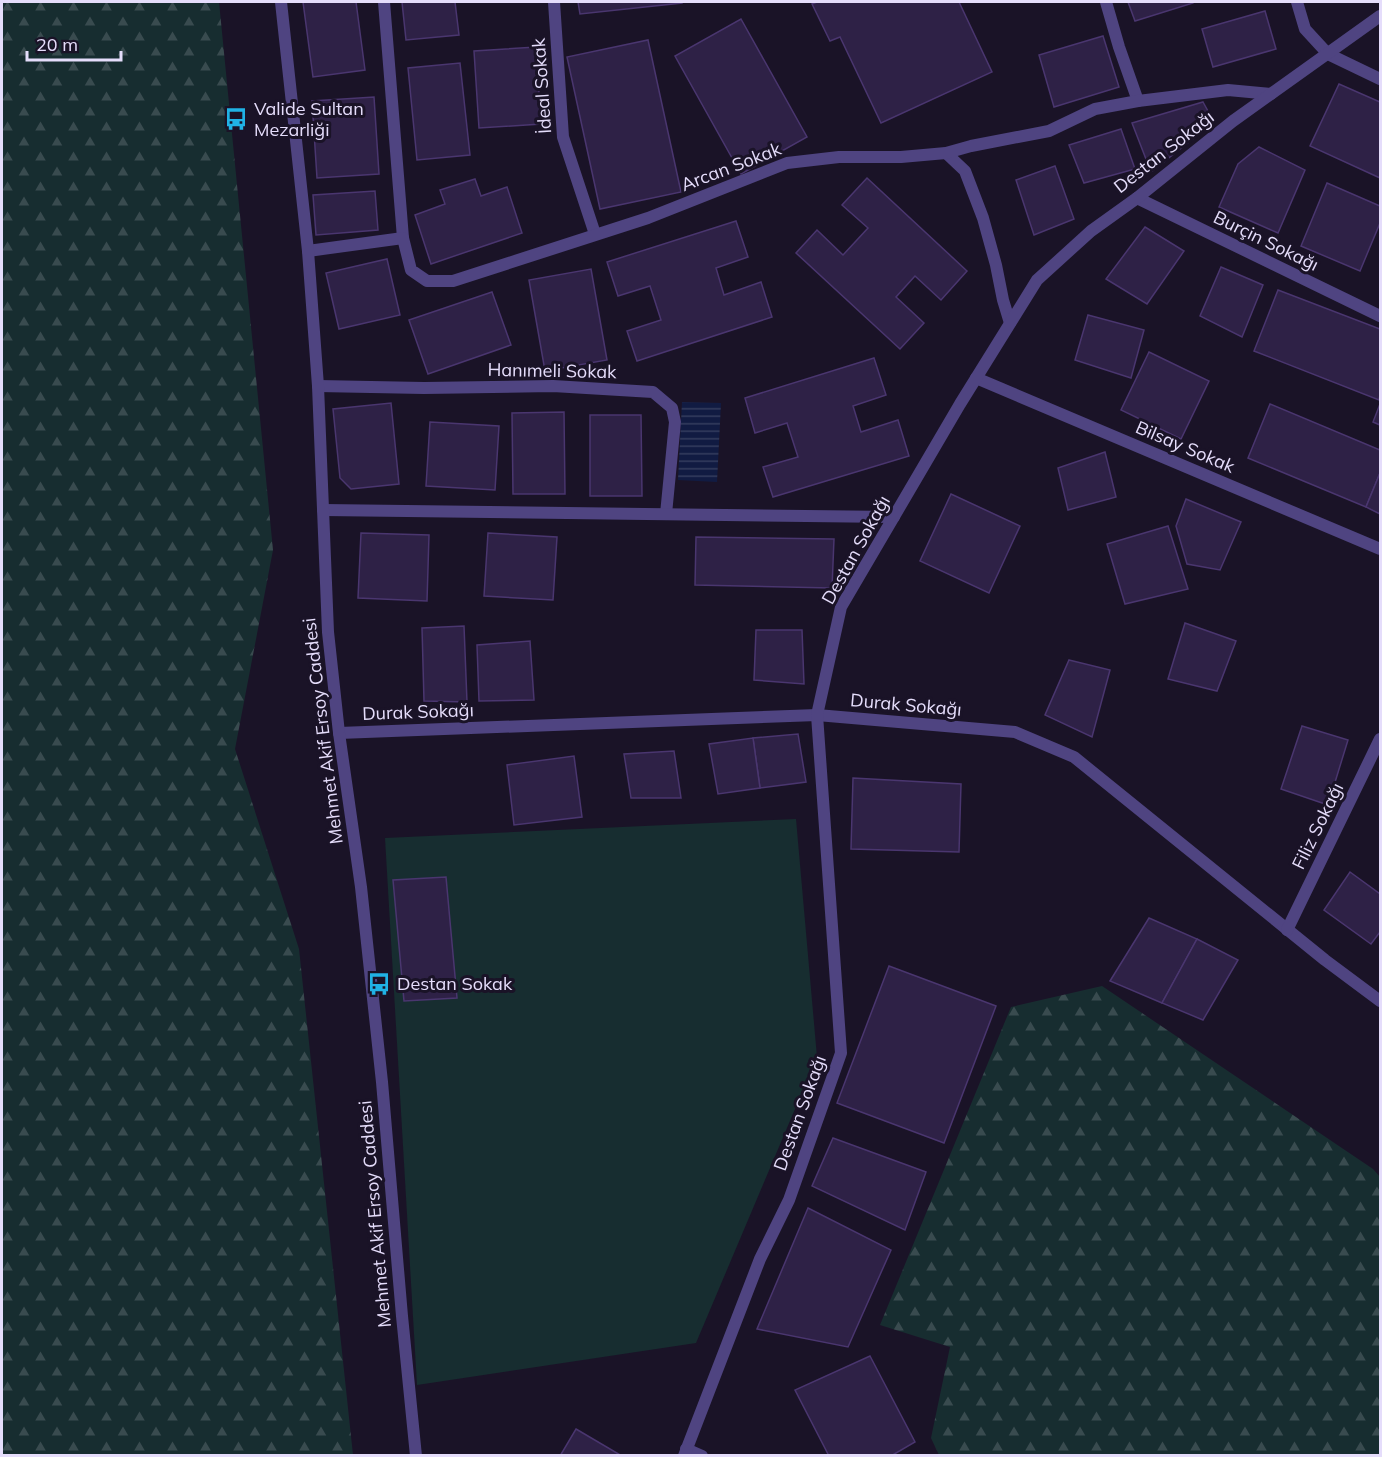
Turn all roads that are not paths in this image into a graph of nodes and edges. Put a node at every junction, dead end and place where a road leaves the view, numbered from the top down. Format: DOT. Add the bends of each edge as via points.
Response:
graph roads {
  1 [pos="281,2"];
  2 [pos="384,2"];
  3 [pos="554,2"];
  4 [pos="1106,2"];
  5 [pos="1297,2"];
  6 [pos="1380,16"];
  7 [pos="1328,54"];
  8 [pos="1380,79"];
  9 [pos="1270,94"];
  10 [pos="1138,101"];
  11 [pos="946,153"];
  12 [pos="1137,198"];
  13 [pos="595,234"];
  14 [pos="403,238"];
  15 [pos="308,251"];
  16 [pos="1380,316"];
  17 [pos="1010,324"];
  18 [pos="976,378"];
  19 [pos="318,386"];
  20 [pos="323,510"];
  21 [pos="666,514"];
  22 [pos="894,517"];
  23 [pos="1380,549"];
  24 [pos="817,715"];
  25 [pos="339,733"];
  26 [pos="1380,739"];
  27 [pos="1287,930"];
  28 [pos="1380,1000"];
  29 [pos="685,1452"];
  30 [pos="417,1455"];
  31 [pos="702,1455"];
  1 -- 15 [label="street, Mehmet Akif Ersoy Caddesi"];
  2 -- 14 [label="street, Arcan Sokak"];
  3 -- 13 [label="street, İdeal Sokak" via="563,137"];
  4 -- 10 [label="street"];
  5 -- 7 [label="street" via="1305,29"];
  6 -- 7 [label="street, Destan Sokağı"];
  7 -- 8 [label="street"];
  7 -- 9 [label="street, Destan Sokağı"];
  9 -- 10 [label="street, Arcan Sokak" via="1228,90"];
  9 -- 12 [label="street, Destan Sokağı"];
  10 -- 11 [label="street, Arcan Sokak" via="1095,109 1048,131"];
  11 -- 13 [label="street, Arcan Sokak" via="787,163 648,218"];
  11 -- 17 [label="street" via="965,171 983,218"];
  12 -- 16 [label="street, Burçin Sokağı"];
  12 -- 17 [label="street, Destan Sokağı" via="1091,231 1037,280"];
  13 -- 14 [label="street, Arcan Sokak" via="453,281 427,281 411,270"];
  14 -- 15 [label="street"];
  15 -- 19 [label="street, Mehmet Akif Ersoy Caddesi"];
  17 -- 18 [label="street, Destan Sokağı"];
  18 -- 22 [label="street, Destan Sokağı"];
  18 -- 23 [label="street, Bilsay Sokak"];
  19 -- 20 [label="street, Mehmet Akif Ersoy Caddesi"];
  19 -- 21 [label="street, Hanımeli Sokak" via="553,386 653,392 672,408 675,422"];
  20 -- 21 [label="street"];
  20 -- 25 [label="street, Mehmet Akif Ersoy Caddesi" via="328,632"];
  21 -- 22 [label="street"];
  22 -- 24 [label="street, Destan Sokağı" via="841,607"];
  24 -- 25 [label="street, Durak Sokağı"];
  24 -- 27 [label="street, Durak Sokağı" via="1014,732 1074,757"];
  24 -- 29 [label="street, Destan Sokağı" via="841,1053 789,1200 760,1259"];
  25 -- 30 [label="street, Mehmet Akif Ersoy Caddesi" via="364,910"];
  26 -- 27 [label="street, Filiz Sokağı"];
  27 -- 28 [label="street, Durak Sokağı"];
  29 -- 31 [label="street"];
}
